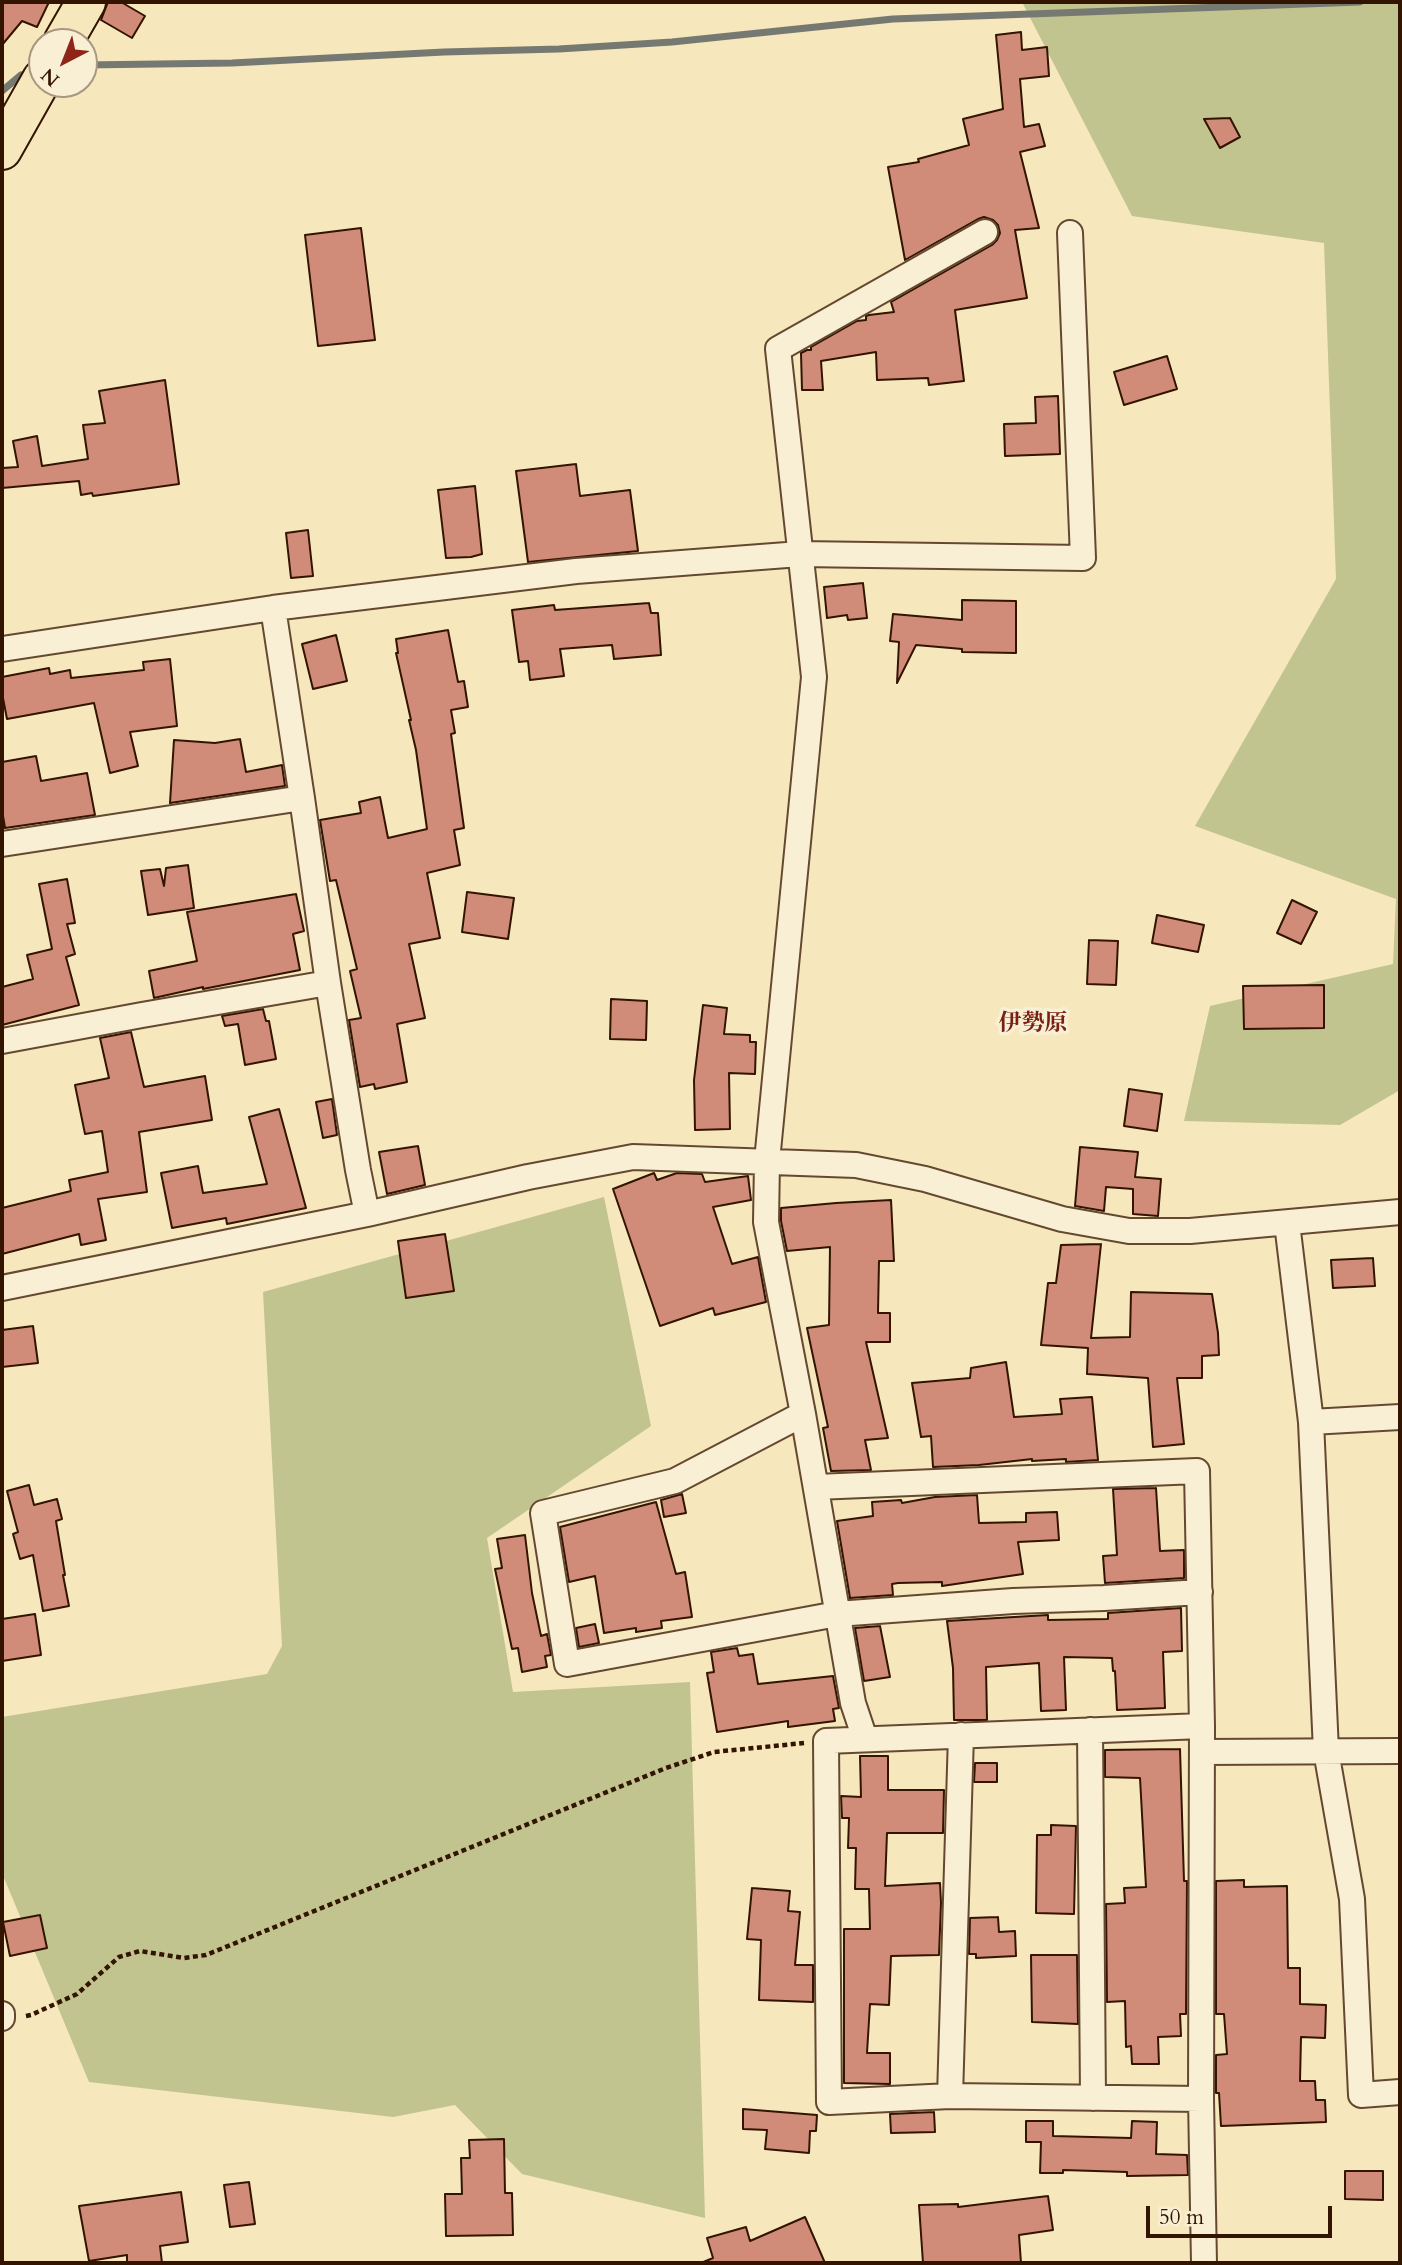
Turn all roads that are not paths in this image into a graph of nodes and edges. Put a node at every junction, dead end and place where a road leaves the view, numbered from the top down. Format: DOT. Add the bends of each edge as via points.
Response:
graph roads {
  1 [pos="86,2"];
  2 [pos="71,28"];
  3 [pos="31,98"];
  4 [pos="2,150"];
  5 [pos="985,232"];
  6 [pos="1070,233"];
  7 [pos="800,554"];
  8 [pos="273,608"];
  9 [pos="2,649"];
  10 [pos="302,798"];
  11 [pos="2,844"];
  12 [pos="328,983"];
  13 [pos="2,1041"];
  14 [pos="768,1161"];
  15 [pos="1400,1212"];
  16 [pos="367,1214"];
  17 [pos="1287,1223"];
  18 [pos="2,1288"];
  19 [pos="803,1414"];
  20 [pos="1400,1417"];
  21 [pos="1311,1422"];
  22 [pos="816,1487"];
  23 [pos="1200,1592"];
  24 [pos="837,1614"];
  25 [pos="1202,1726"];
  26 [pos="1090,1730"];
  27 [pos="961,1735"];
  28 [pos="865,1739"];
  29 [pos="1326,1751"];
  30 [pos="1400,1751"];
  31 [pos="1202,1752"];
  32 [pos="1400,2092"];
  33 [pos="950,2096"];
  34 [pos="1093,2098"];
  35 [pos="1201,2099"];
  36 [pos="1204,2263"];
  1 -- 2 [label="highway"];
  3 -- 4 [label="highway"];
  5 -- 7 [label="street" via="778,349"];
  6 -- 7 [label="street" via="1083,558"];
  7 -- 8 [label="street" via="576,571"];
  7 -- 14 [label="street" via="814,677"];
  8 -- 9 [label="street"];
  8 -- 10 [label="street"];
  10 -- 11 [label="street"];
  10 -- 12 [label="street"];
  12 -- 13 [label="street"];
  12 -- 16 [label="street"];
  14 -- 16 [label="street" via="633,1157"];
  14 -- 17 [label="street" via="856,1165 925,1179 1062,1219 1129,1231"];
  14 -- 19 [label="street" via="766,1222"];
  15 -- 17 [label="street"];
  16 -- 18 [label="street"];
  17 -- 21 [label="street"];
  19 -- 22 [label="street"];
  19 -- 24 [label="street" via="675,1481 543,1513 566,1664"];
  20 -- 21 [label="street"];
  21 -- 29 [label="street"];
  22 -- 23 [label="street" via="1197,1471"];
  22 -- 24 [label="street"];
  23 -- 24 [label="street"];
  23 -- 25 [label="street"];
  24 -- 28 [label="street" via="853,1703"];
  25 -- 26 [label="street"];
  25 -- 31 [label="street"];
  26 -- 27 [label="street"];
  26 -- 34 [label="street"];
  27 -- 28 [label="street"];
  27 -- 33 [label="street"];
  28 -- 33 [label="street" via="826,1741 828,2102"];
  29 -- 30 [label="street"];
  29 -- 31 [label="street"];
  29 -- 32 [label="street" via="1352,1899 1361,2095"];
  31 -- 35 [label="street"];
  33 -- 34 [label="street"];
  34 -- 35 [label="street"];
  35 -- 36 [label="street"];
}
